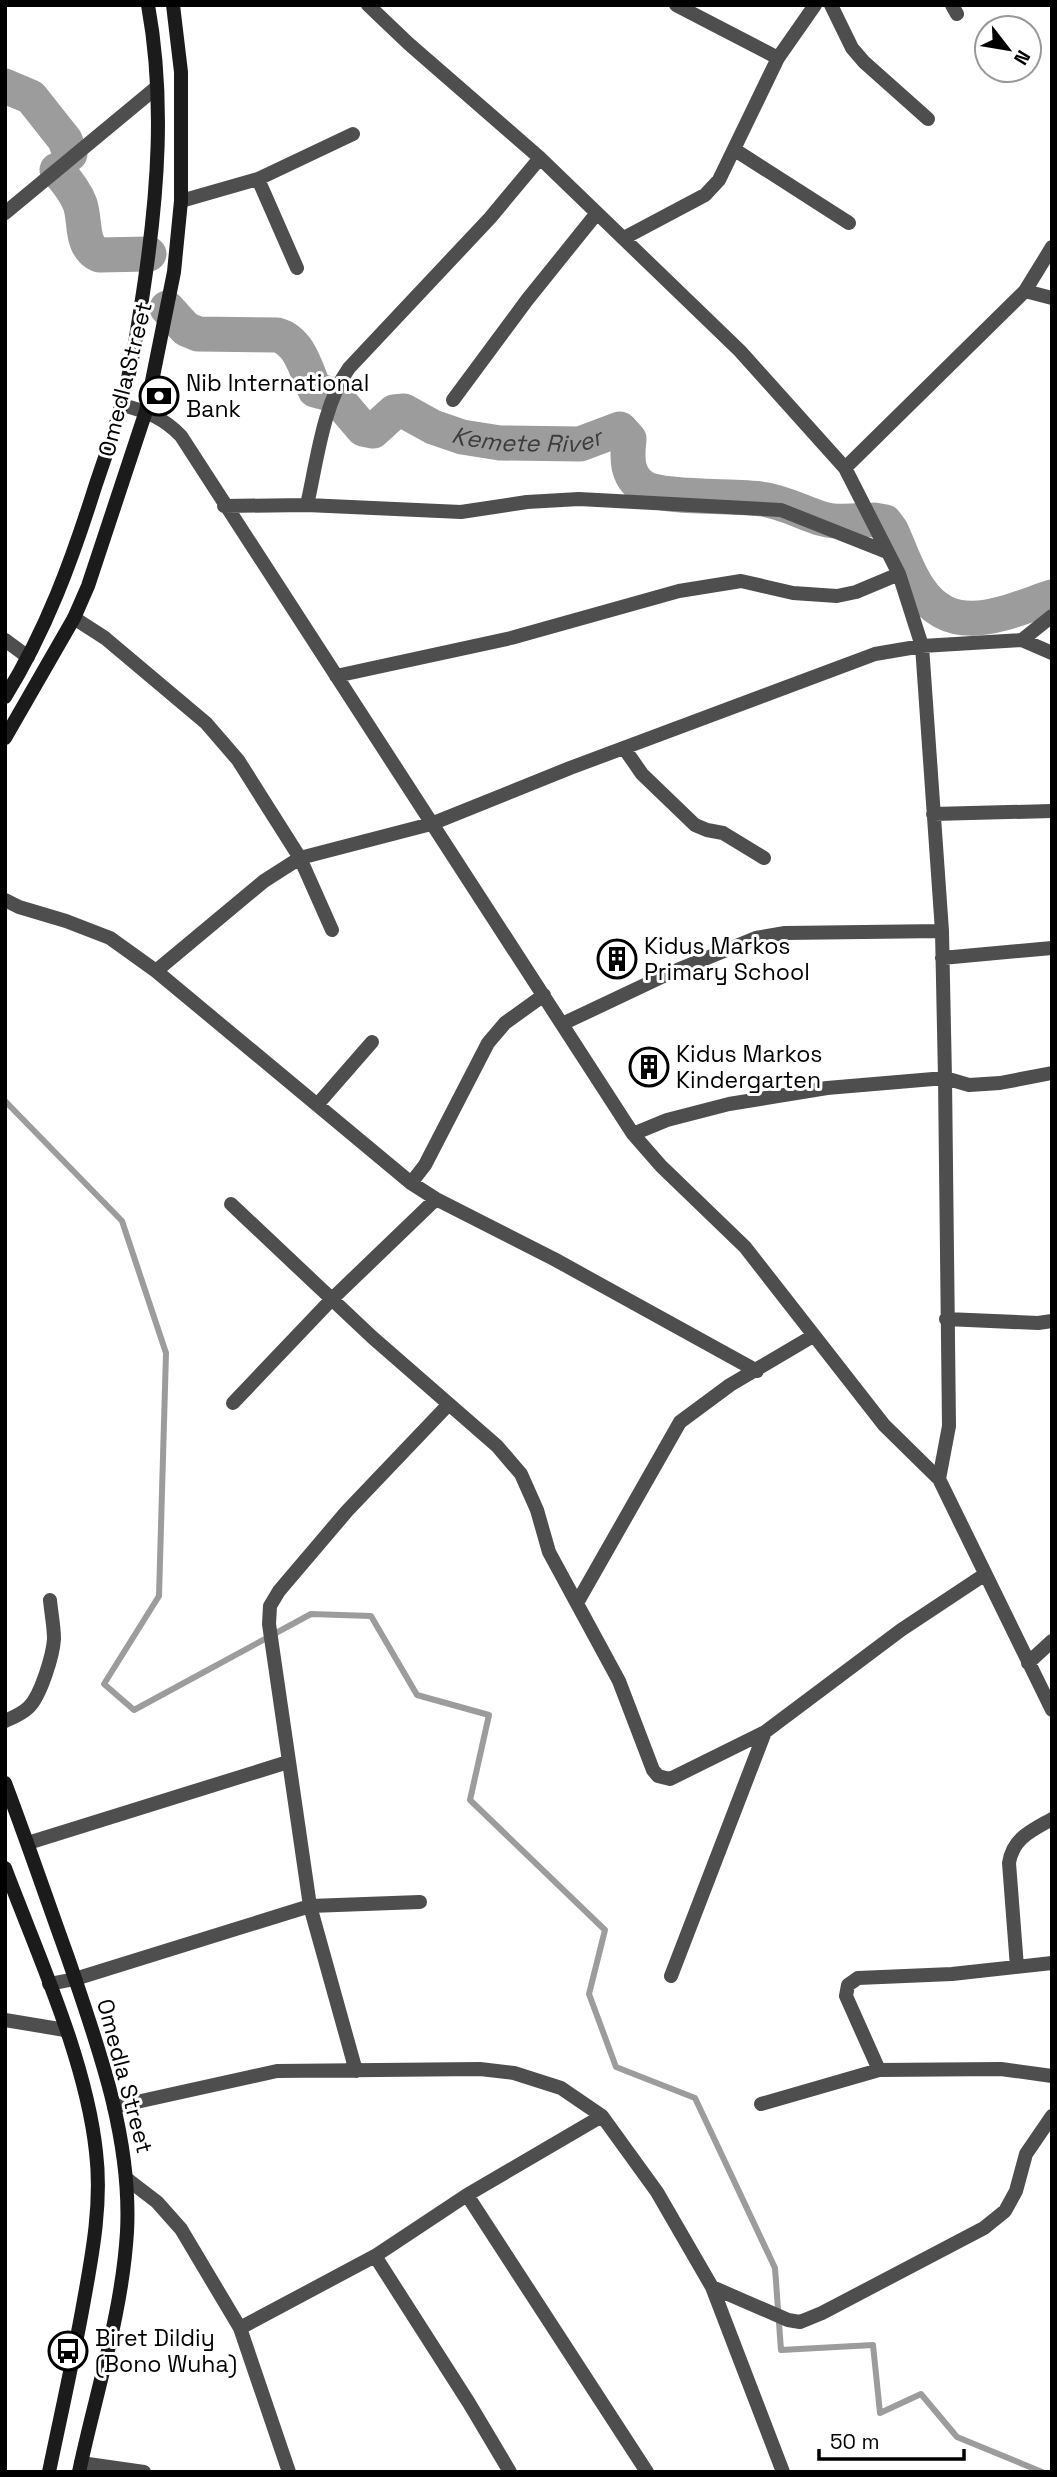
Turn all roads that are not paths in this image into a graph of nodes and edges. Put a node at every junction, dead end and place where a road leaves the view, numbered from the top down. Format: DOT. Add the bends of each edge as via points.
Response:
graph roads {
  1 [pos="148,5"];
  2 [pos="173,5"];
  3 [pos="368,5"];
  4 [pos="676,5"];
  5 [pos="815,5"];
  6 [pos="831,5"];
  7 [pos="778,58"];
  8 [pos="157,87"];
  9 [pos="928,119"];
  10 [pos="353,134"];
  11 [pos="735,150"];
  12 [pos="540,158"];
  13 [pos="258,180"];
  14 [pos="181,201"];
  15 [pos="5,213"];
  16 [pos="597,213"];
  17 [pos="849,223"];
  18 [pos="624,237"];
  19 [pos="1052,247"];
  20 [pos="297,268"];
  21 [pos="1025,291"];
  22 [pos="1052,298"];
  23 [pos="453,400"];
  24 [pos="122,405"];
  25 [pos="146,411"];
  26 [pos="845,468"];
  27 [pos="307,505"];
  28 [pos="224,506"];
  29 [pos="887,552"];
  30 [pos="898,574"];
  31 [pos="1052,616"];
  32 [pos="74,618"];
  33 [pos="5,640"];
  34 [pos="1022,640"];
  35 [pos="922,646"];
  36 [pos="1052,653"];
  37 [pos="28,657"];
  38 [pos="336,676"];
  39 [pos="5,696"];
  40 [pos="5,738"];
  41 [pos="624,748"];
  42 [pos="1052,811"];
  43 [pos="933,814"];
  44 [pos="431,824"];
  45 [pos="300,858"];
  46 [pos="764,858"];
  47 [pos="5,900"];
  48 [pos="332,930"];
  49 [pos="942,931"];
  50 [pos="1052,948"];
  51 [pos="942,958"];
  52 [pos="156,971"];
  53 [pos="544,995"];
  54 [pos="562,1024"];
  55 [pos="372,1042"];
  56 [pos="1052,1073"];
  57 [pos="946,1078"];
  58 [pos="317,1105"];
  59 [pos="633,1134"];
  60 [pos="411,1183"];
  61 [pos="436,1199"];
  62 [pos="231,1204"];
  63 [pos="331,1300"];
  64 [pos="946,1319"];
  65 [pos="1052,1321"];
  66 [pos="813,1336"];
  67 [pos="757,1371"];
  68 [pos="233,1403"];
  69 [pos="449,1404"];
  70 [pos="939,1479"];
  71 [pos="984,1575"];
  72 [pos="50,1600"];
  73 [pos="577,1603"];
  74 [pos="1052,1641"];
  75 [pos="1028,1663"];
  76 [pos="1052,1710"];
  77 [pos="5,1721"];
  78 [pos="765,1731"];
  79 [pos="288,1762"];
  80 [pos="5,1783"];
  81 [pos="1052,1819"];
  82 [pos="28,1843"];
  83 [pos="5,1868"];
  84 [pos="420,1902"];
  85 [pos="310,1906"];
  86 [pos="1052,1963"];
  87 [pos="1017,1967"];
  88 [pos="671,1976"];
  89 [pos="75,1979"];
  90 [pos="49,1984"];
  91 [pos="5,2020"];
  92 [pos="65,2030"];
  93 [pos="879,2070"];
  94 [pos="356,2071"];
  95 [pos="1052,2076"];
  96 [pos="761,2104"];
  97 [pos="114,2107"];
  98 [pos="601,2116"];
  99 [pos="1052,2116"];
  100 [pos="127,2179"];
  101 [pos="467,2195"];
  102 [pos="375,2256"];
  103 [pos="712,2287"];
  104 [pos="240,2328"];
  105 [pos="80,2467"];
  106 [pos="49,2472"];
  107 [pos="144,2472"];
  108 [pos="289,2472"];
  109 [pos="510,2472"];
  110 [pos="647,2472"];
  111 [pos="783,2472"];
  1 -- 8 [label="main road"];
  2 -- 14 [label="main road, Omedla Street" via="181,72"];
  3 -- 12 [label="street"];
  4 -- 7 [label="street"];
  5 -- 7 [label="street"];
  6 -- 9 [label="street" via="852,48"];
  7 -- 11 [label="street"];
  8 -- 15 [label="street"];
  8 -- 24 [label="main road" via="157,178 150,246"];
  10 -- 13 [label="street"];
  11 -- 17 [label="street"];
  11 -- 18 [label="street" via="705,195"];
  12 -- 16 [label="street"];
  12 -- 27 [label="street" via="338,383"];
  13 -- 14 [label="street"];
  13 -- 20 [label="street"];
  14 -- 25 [label="main road, Omedla Street" via="174,272"];
  16 -- 18 [label="street"];
  16 -- 23 [label="street"];
  18 -- 26 [label="street" via="740,351"];
  19 -- 21 [label="street"];
  21 -- 22 [label="street"];
  21 -- 26 [label="street"];
  24 -- 25 [label="street"];
  24 -- 37 [label="main road" via="68,572"];
  25 -- 28 [label="street" via="181,436"];
  25 -- 32 [label="main road, Omedla Street"];
  26 -- 29 [label="street"];
  27 -- 28 [label="street"];
  27 -- 29 [label="street" via="461,512 579,499 781,510"];
  28 -- 38 [label="street"];
  29 -- 30 [label="street"];
  30 -- 35 [label="street"];
  30 -- 38 [label="street" via="837,596 793,593 741,581 679,591 511,638"];
  31 -- 34 [label="street"];
  32 -- 40 [label="main road, Omedla Street"];
  32 -- 45 [label="street" via="105,638 206,723 238,760"];
  33 -- 37 [label="street"];
  34 -- 35 [label="street"];
  34 -- 36 [label="street"];
  35 -- 41 [label="street" via="875,654"];
  35 -- 43 [label="street"];
  37 -- 39 [label="main road"];
  38 -- 44 [label="street"];
  41 -- 44 [label="street"];
  41 -- 46 [label="street" via="642,774 695,825 723,833"];
  42 -- 43 [label="street"];
  43 -- 49 [label="street"];
  44 -- 45 [label="street"];
  44 -- 53 [label="street"];
  45 -- 48 [label="street"];
  45 -- 52 [label="street" via="264,881"];
  47 -- 52 [label="street" via="110,938"];
  49 -- 51 [label="street"];
  49 -- 54 [label="street" via="785,933 756,938"];
  50 -- 51 [label="street"];
  51 -- 57 [label="street"];
  52 -- 58 [label="street"];
  53 -- 54 [label="street"];
  53 -- 60 [label="street" via="505,1023 488,1043 425,1165"];
  54 -- 59 [label="street"];
  55 -- 58 [label="street"];
  56 -- 57 [label="street" via="969,1085"];
  57 -- 59 [label="street" via="827,1088 729,1104"];
  57 -- 64 [label="street"];
  58 -- 60 [label="street"];
  59 -- 66 [label="street" via="745,1247"];
  60 -- 61 [label="street"];
  61 -- 63 [label="street"];
  61 -- 67 [label="street" via="554,1258"];
  62 -- 63 [label="street"];
  63 -- 68 [label="street"];
  63 -- 69 [label="street"];
  64 -- 65 [label="street"];
  64 -- 70 [label="street" via="949,1426"];
  66 -- 67 [label="street"];
  66 -- 70 [label="street" via="884,1425"];
  67 -- 73 [label="street" via="680,1422"];
  69 -- 73 [label="street" via="521,1474 549,1552"];
  69 -- 79 [label="street" via="347,1511 270,1606"];
  70 -- 71 [label="street"];
  71 -- 75 [label="street"];
  71 -- 78 [label="street"];
  72 -- 77 [label="street" via="54,1638 41,1683 31,1705"];
  73 -- 78 [label="street" via="619,1681 658,1776 670,1779"];
  74 -- 75 [label="street"];
  75 -- 76 [label="street"];
  78 -- 88 [label="street"];
  79 -- 82 [label="street"];
  79 -- 85 [label="street"];
  80 -- 82 [label="main road, Omedla Street"];
  81 -- 87 [label="street" via="1019,1838 1011,1850"];
  82 -- 89 [label="main road, Omedla Street"];
  83 -- 90 [label="main road, Omedla Street"];
  84 -- 85 [label="street"];
  85 -- 89 [label="street"];
  85 -- 94 [label="street"];
  86 -- 87 [label="street"];
  87 -- 93 [label="street" via="858,1978 848,1985 846,1996"];
  89 -- 90 [label="street"];
  89 -- 97 [label="main road, Omedla Street"];
  90 -- 92 [label="main road, Omedla Street"];
  91 -- 92 [label="street"];
  92 -- 106 [label="main road, Omedla Street" via="90,2114 97,2191 94,2242"];
  93 -- 95 [label="street" via="1000,2069"];
  93 -- 96 [label="street"];
  94 -- 97 [label="street" via="277,2071"];
  94 -- 98 [label="street" via="480,2069 514,2073 561,2088"];
  97 -- 100 [label="main road, Omedla Street"];
  98 -- 101 [label="street"];
  98 -- 103 [label="street" via="657,2192"];
  99 -- 103 [label="street" via="1026,2154 1006,2211 984,2228 822,2314 800,2322 788,2320"];
  100 -- 104 [label="street" via="157,2202 181,2229"];
  100 -- 105 [label="main road, Omedla Street" via="127,2233 112,2333"];
  101 -- 102 [label="street"];
  101 -- 110 [label="street"];
  102 -- 104 [label="street"];
  102 -- 109 [label="street"];
  103 -- 111 [label="street"];
  104 -- 108 [label="street"];
  105 -- 107 [label="street"];
}
